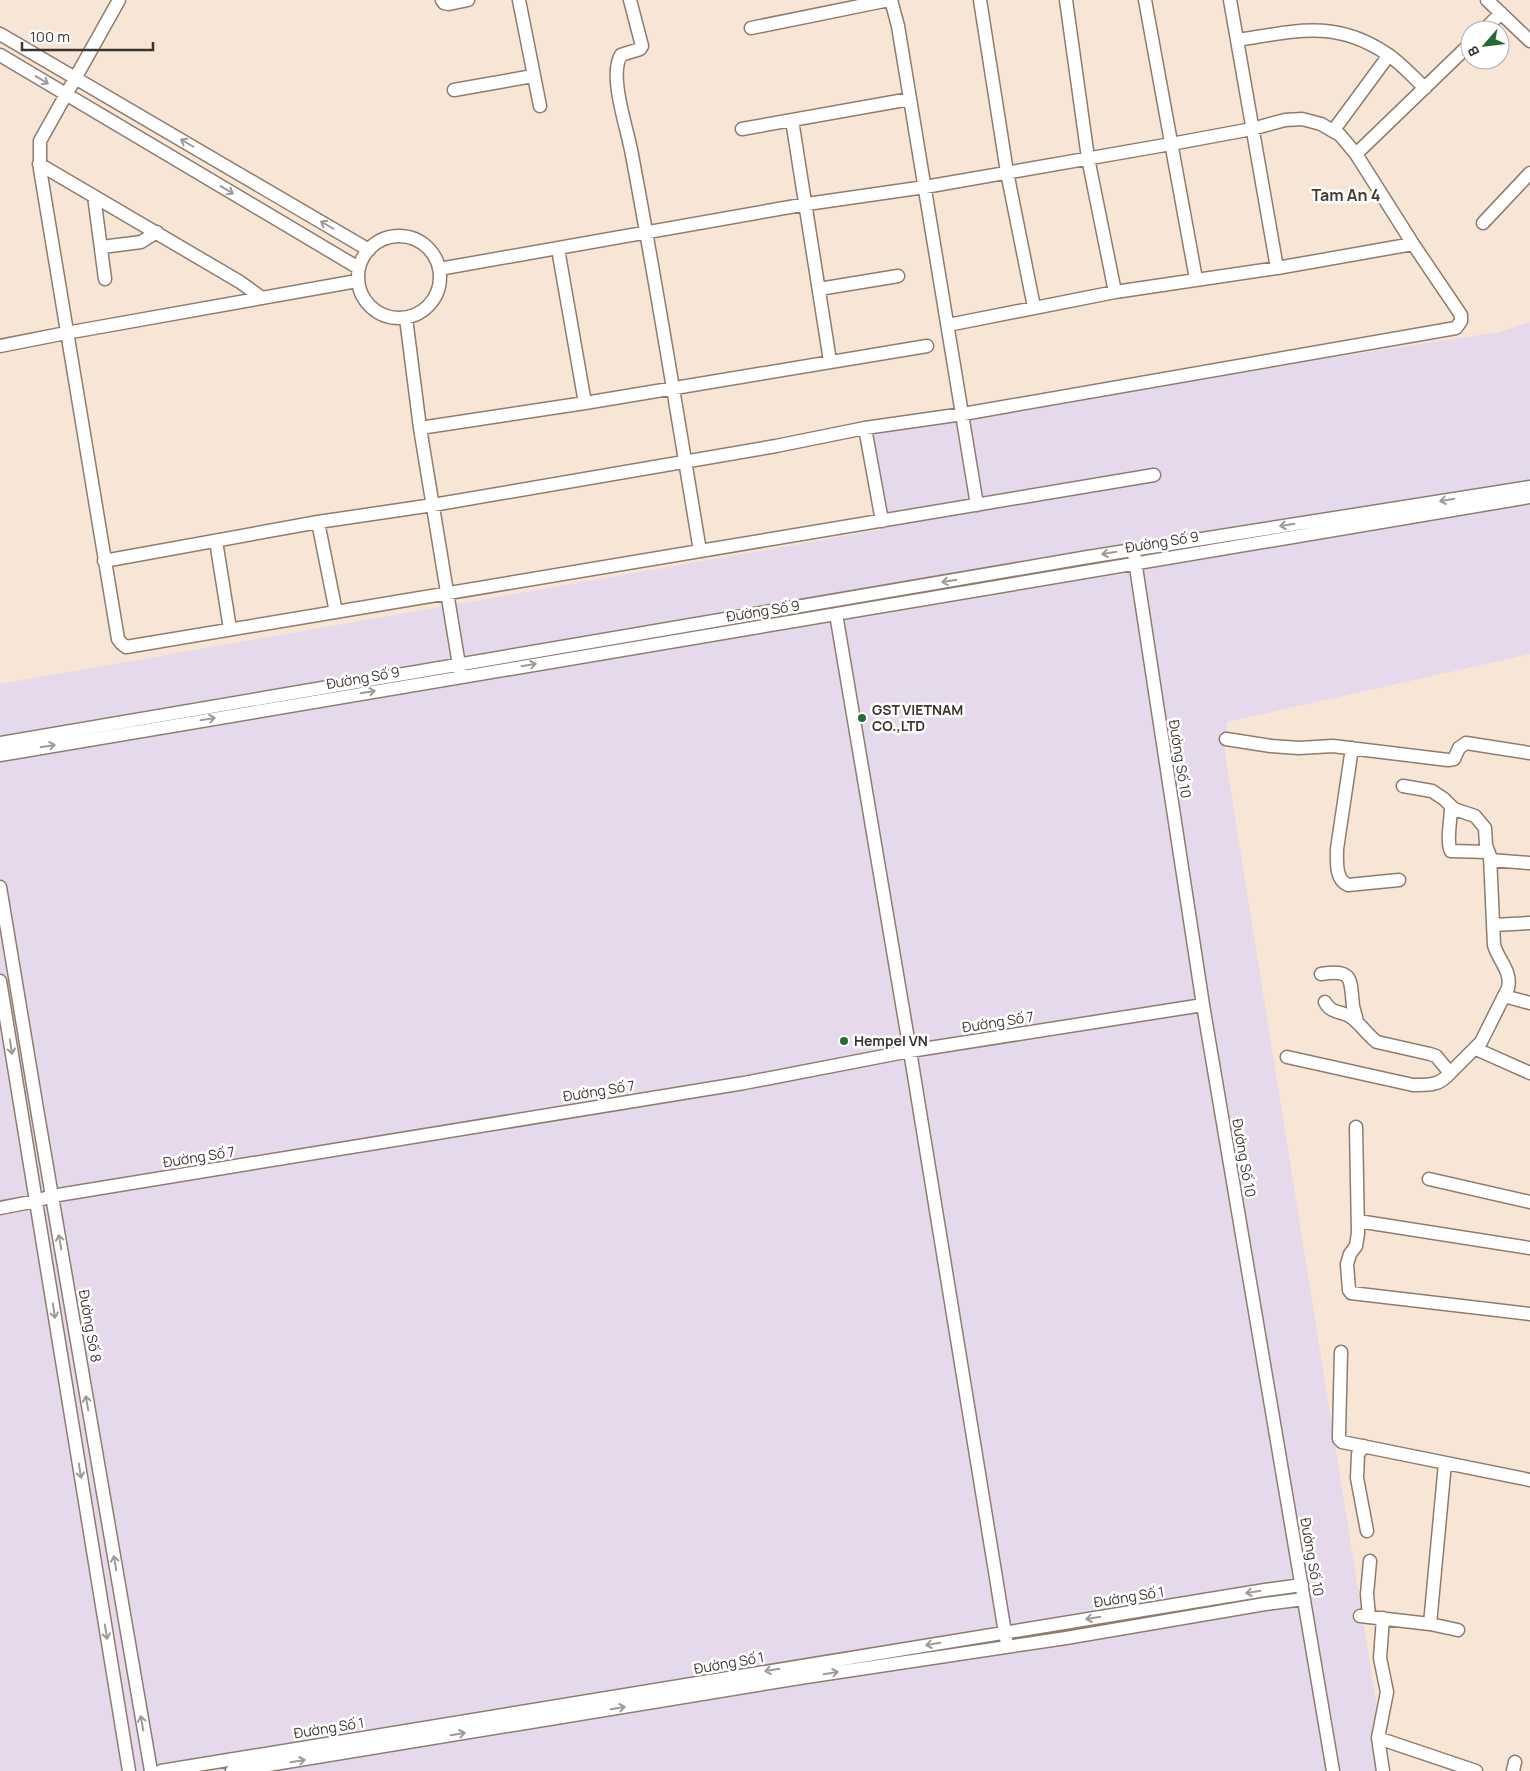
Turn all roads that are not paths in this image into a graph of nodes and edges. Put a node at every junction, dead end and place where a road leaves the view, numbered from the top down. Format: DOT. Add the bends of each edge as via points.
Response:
graph roads {
  1 [pos="119,0"];
  2 [pos="442,0"];
  3 [pos="468,0"];
  4 [pos="519,0"];
  5 [pos="630,0"];
  6 [pos="890,0"];
  7 [pos="980,0"];
  8 [pos="1066,0"];
  9 [pos="1146,0"];
  10 [pos="1230,0"];
  11 [pos="1488,0"];
  12 [pos="1501,13"];
  13 [pos="1494,20"];
  14 [pos="751,28"];
  15 [pos="0,34"];
  16 [pos="1238,40"];
  17 [pos="1530,40"];
  18 [pos="1460,54"];
  19 [pos="0,55"];
  20 [pos="1389,55"];
  21 [pos="533,76"];
  22 [pos="75,78"];
  23 [pos="1425,88"];
  24 [pos="454,90"];
  25 [pos="66,94"];
  26 [pos="910,99"];
  27 [pos="540,106"];
  28 [pos="792,120"];
  29 [pos="742,129"];
  30 [pos="1252,130"];
  31 [pos="1333,131"];
  32 [pos="1171,144"];
  33 [pos="1356,154"];
  34 [pos="1088,158"];
  35 [pos="39,164"];
  36 [pos="1007,172"];
  37 [pos="1530,173"];
  38 [pos="925,187"];
  39 [pos="94,196"];
  40 [pos="806,204"];
  41 [pos="1483,223"];
  42 [pos="157,232"];
  43 [pos="647,233"];
  44 [pos="1413,244"];
  45 [pos="102,248"];
  46 [pos="558,249"];
  47 [pos="369,250"];
  48 [pos="357,268"];
  49 [pos="1277,268"];
  50 [pos="439,269"];
  51 [pos="898,276"];
  52 [pos="105,279"];
  53 [pos="1196,279"];
  54 [pos="358,281"];
  55 [pos="819,288"];
  56 [pos="1115,292"];
  57 [pos="262,298"];
  58 [pos="1034,306"];
  59 [pos="406,318"];
  60 [pos="948,325"];
  61 [pos="66,333"];
  62 [pos="0,346"];
  63 [pos="927,346"];
  64 [pos="830,361"];
  65 [pos="674,388"];
  66 [pos="585,403"];
  67 [pos="963,414"];
  68 [pos="420,428"];
  69 [pos="865,428"];
  70 [pos="685,461"];
  71 [pos="1154,475"];
  72 [pos="1530,487"];
  73 [pos="1530,497"];
  74 [pos="433,505"];
  75 [pos="977,505"];
  76 [pos="882,521"];
  77 [pos="318,522"];
  78 [pos="216,541"];
  79 [pos="700,551"];
  80 [pos="1134,556"];
  81 [pos="104,561"];
  82 [pos="447,593"];
  83 [pos="336,612"];
  84 [pos="836,614"];
  85 [pos="230,629"];
  86 [pos="460,670"];
  87 [pos="1226,738"];
  88 [pos="0,743"];
  89 [pos="1352,748"];
  90 [pos="1530,753"];
  91 [pos="0,755"];
  92 [pos="1403,786"];
  93 [pos="1451,808"];
  94 [pos="1489,856"];
  95 [pos="1529,863"];
  96 [pos="1399,880"];
  97 [pos="0,887"];
  98 [pos="1530,923"];
  99 [pos="1494,925"];
  100 [pos="1322,974"];
  101 [pos="0,982"];
  102 [pos="1504,996"];
  103 [pos="1325,1002"];
  104 [pos="1530,1003"];
  105 [pos="1203,1005"];
  106 [pos="1357,1022"];
  107 [pos="1476,1049"];
  108 [pos="910,1051"];
  109 [pos="1287,1057"];
  110 [pos="1450,1073"];
  111 [pos="1530,1073"];
  112 [pos="1356,1127"];
  113 [pos="1429,1179"];
  114 [pos="52,1196"];
  115 [pos="36,1202"];
  116 [pos="1530,1202"];
  117 [pos="0,1208"];
  118 [pos="1358,1221"];
  119 [pos="1530,1248"];
  120 [pos="1530,1314"];
  121 [pos="1341,1352"];
  122 [pos="1364,1446"];
  123 [pos="1445,1463"];
  124 [pos="1530,1480"];
  125 [pos="1367,1531"];
  126 [pos="1370,1561"];
  127 [pos="1302,1585"];
  128 [pos="1304,1599"];
  129 [pos="1383,1618"];
  130 [pos="1430,1624"];
  131 [pos="1458,1630"];
  132 [pos="1005,1632"];
  133 [pos="1007,1646"];
  134 [pos="1378,1738"];
  135 [pos="129,1771"];
  136 [pos="151,1771"];
  137 [pos="161,1771"];
  138 [pos="232,1771"];
  139 [pos="1333,1771"];
  140 [pos="1383,1771"];
  141 [pos="1476,1771"];
  1 -- 22 [label="street"];
  2 -- 3 [label="street" via="449,4"];
  4 -- 21 [label="street"];
  5 -- 43 [label="street" via="642,46 621,55 616,80"];
  6 -- 14 [label="street"];
  6 -- 26 [label="street" via="898,26"];
  7 -- 36 [label="street"];
  8 -- 34 [label="street"];
  9 -- 32 [label="street"];
  10 -- 16 [label="street"];
  11 -- 12 [label="street"];
  12 -- 13 [label="street"];
  12 -- 17 [label="street"];
  15 -- 22 [label="street"];
  16 -- 20 [label="street" via="1312,29 1334,30 1369,43"];
  16 -- 30 [label="street"];
  18 -- 23 [label="street"];
  19 -- 25 [label="street, one-way"];
  20 -- 23 [label="street"];
  20 -- 31 [label="street"];
  21 -- 24 [label="street"];
  21 -- 27 [label="street"];
  22 -- 25 [label="street"];
  47 -- 22 [label="street, one-way"];
  23 -- 33 [label="street"];
  25 -- 35 [label="street" via="40,140"];
  25 -- 48 [label="street, one-way"];
  26 -- 28 [label="street"];
  26 -- 38 [label="street"];
  28 -- 29 [label="street"];
  28 -- 40 [label="street"];
  30 -- 31 [label="street" via="1285,120 1302,119"];
  30 -- 32 [label="street"];
  30 -- 49 [label="street"];
  31 -- 33 [label="street"];
  32 -- 34 [label="street"];
  32 -- 53 [label="street"];
  33 -- 44 [label="street"];
  34 -- 36 [label="street"];
  34 -- 56 [label="street"];
  35 -- 39 [label="street"];
  35 -- 61 [label="street"];
  36 -- 38 [label="street"];
  36 -- 58 [label="street"];
  37 -- 41 [label="street"];
  38 -- 40 [label="street"];
  38 -- 60 [label="street"];
  39 -- 42 [label="street"];
  39 -- 45 [label="street"];
  40 -- 43 [label="street"];
  40 -- 55 [label="street"];
  42 -- 45 [label="street" via="140,242"];
  42 -- 57 [label="street"];
  43 -- 46 [label="street"];
  43 -- 65 [label="street"];
  44 -- 49 [label="street"];
  44 -- 67 [label="street" via="1461,315 1456,328"];
  45 -- 52 [label="street"];
  46 -- 50 [label="street"];
  46 -- 66 [label="street"];
  47 -- 48 [label="street"];
  47 -- 50 [label="street" via="376,242 390,236 411,237 430,249"];
  48 -- 54 [label="street"];
  49 -- 53 [label="street"];
  50 -- 59 [label="street" via="440,284 435,298 426,309"];
  51 -- 55 [label="street"];
  53 -- 56 [label="street"];
  54 -- 57 [label="street"];
  54 -- 59 [label="street" via="362,296 371,308 384,316"];
  55 -- 64 [label="street"];
  56 -- 58 [label="street"];
  57 -- 61 [label="street"];
  58 -- 60 [label="street"];
  59 -- 68 [label="street"];
  60 -- 67 [label="street"];
  61 -- 62 [label="street"];
  61 -- 81 [label="street"];
  63 -- 64 [label="street"];
  64 -- 65 [label="street"];
  65 -- 66 [label="street"];
  65 -- 70 [label="street"];
  66 -- 68 [label="street"];
  67 -- 69 [label="street"];
  67 -- 75 [label="street"];
  68 -- 74 [label="street"];
  69 -- 70 [label="street"];
  69 -- 76 [label="street"];
  70 -- 74 [label="street"];
  70 -- 79 [label="street"];
  71 -- 75 [label="street"];
  72 -- 80 [label="street, Đường Số 9, one-way"];
  73 -- 80 [label="street, Đường Số 9"];
  74 -- 77 [label="street"];
  74 -- 82 [label="street"];
  75 -- 76 [label="street"];
  76 -- 79 [label="street"];
  77 -- 78 [label="street"];
  77 -- 83 [label="street"];
  78 -- 81 [label="street"];
  78 -- 85 [label="street"];
  79 -- 82 [label="street"];
  80 -- 84 [label="street, Đường Số 9"];
  80 -- 86 [label="street, Đường Số 9, one-way"];
  80 -- 105 [label="street, Đường Số 10"];
  81 -- 85 [label="street" via="118,639 126,647"];
  82 -- 83 [label="street"];
  82 -- 86 [label="street"];
  83 -- 85 [label="street"];
  86 -- 84 [label="street, Đường Số 9, one-way"];
  84 -- 108 [label="street"];
  86 -- 88 [label="street, Đường Số 9"];
  91 -- 86 [label="street, Đường Số 9, one-way"];
  87 -- 89 [label="street" via="1271,746"];
  89 -- 90 [label="street" via="1448,760 1454,759 1466,743"];
  89 -- 96 [label="street" via="1337,849 1340,878 1348,885"];
  92 -- 93 [label="street" via="1432,792"];
  93 -- 94 [label="street" via="1480,820 1485,828"];
  93 -- 94 [label="street" via="1451,851"];
  94 -- 95 [label="street"];
  94 -- 99 [label="street"];
  97 -- 114 [label="street, Đường Số 8"];
  98 -- 99 [label="street"];
  99 -- 102 [label="street" via="1496,952 1510,981"];
  100 -- 106 [label="street" via="1340,972 1348,977"];
  101 -- 115 [label="street, one-way"];
  102 -- 104 [label="street"];
  102 -- 107 [label="street"];
  103 -- 106 [label="street" via="1330,1010"];
  105 -- 108 [label="street, Đường Số 7"];
  105 -- 127 [label="street, Đường Số 10"];
  106 -- 110 [label="street" via="1377,1042 1436,1056"];
  107 -- 110 [label="street"];
  107 -- 111 [label="street"];
  108 -- 114 [label="street, Đường Số 7" via="744,1083"];
  108 -- 132 [label="street"];
  109 -- 110 [label="street" via="1413,1085 1432,1085"];
  112 -- 118 [label="street"];
  113 -- 116 [label="street"];
  114 -- 115 [label="street, Đường Số 7"];
  136 -- 114 [label="street, Đường Số 8, one-way"];
  115 -- 117 [label="street, Đường Số 7"];
  115 -- 135 [label="street, one-way"];
  118 -- 119 [label="street"];
  118 -- 120 [label="street" via="1356,1246 1347,1264 1349,1290 1354,1295"];
  121 -- 122 [label="street" via="1339,1439"];
  122 -- 123 [label="street"];
  122 -- 125 [label="street" via="1358,1454 1357,1478"];
  123 -- 124 [label="street"];
  123 -- 130 [label="street"];
  126 -- 129 [label="street" via="1364,1617"];
  127 -- 128 [label="street, Đường Số 10"];
  127 -- 132 [label="street, Đường Số 1, one-way"];
  128 -- 133 [label="street, Đường Số 1"];
  128 -- 139 [label="street, Đường Số 10"];
  129 -- 130 [label="street"];
  129 -- 134 [label="street" via="1380,1658 1387,1692"];
  130 -- 131 [label="street"];
  132 -- 133 [label="street"];
  132 -- 137 [label="street, Đường Số 1, one-way"];
  138 -- 133 [label="street, Đường Số 1, one-way"];
  134 -- 140 [label="street"];
  134 -- 141 [label="street"];
}
